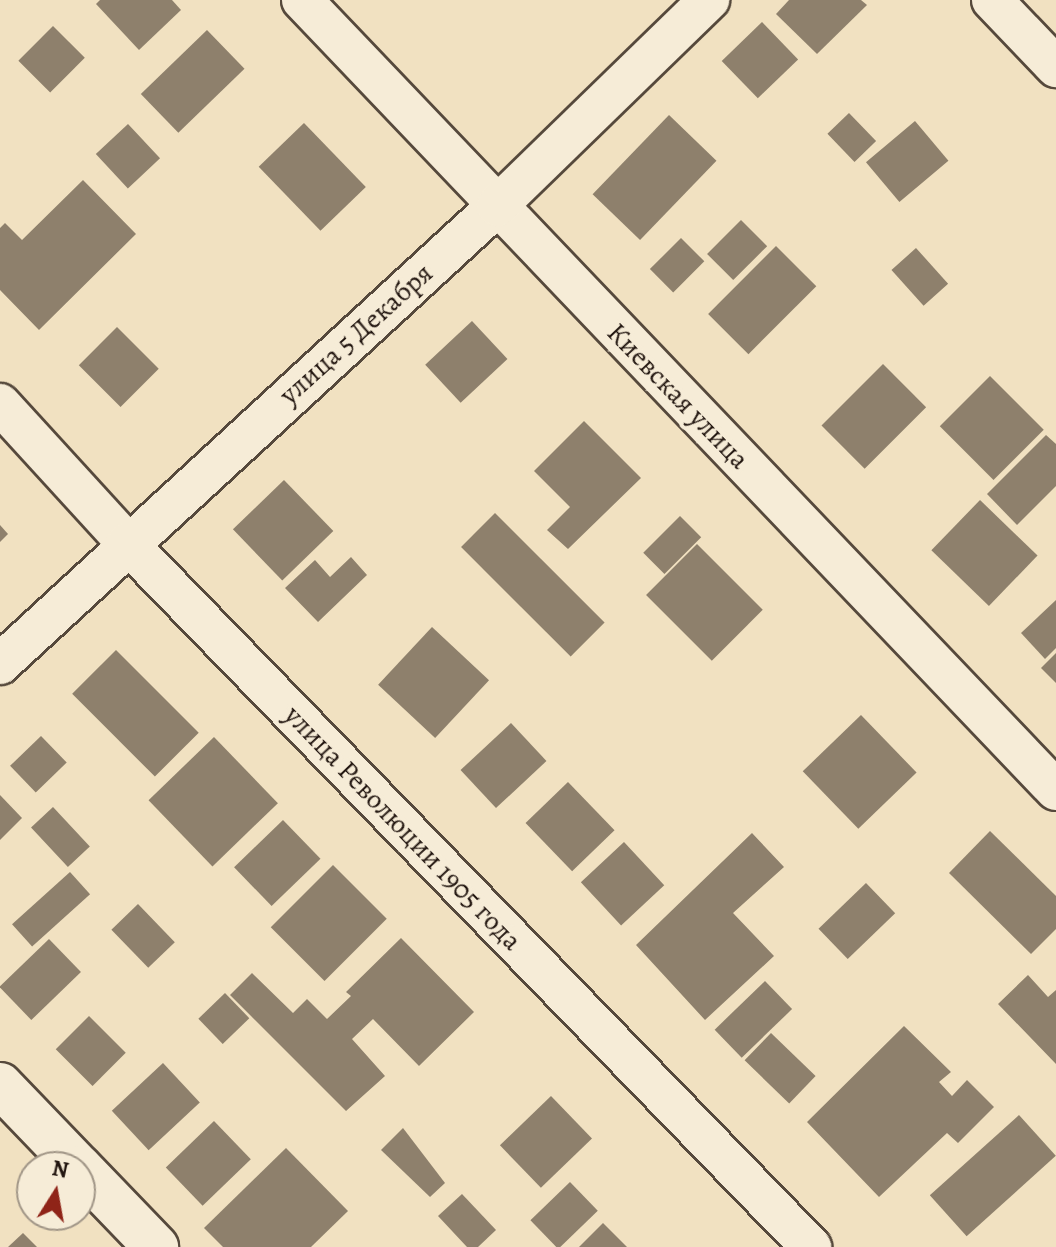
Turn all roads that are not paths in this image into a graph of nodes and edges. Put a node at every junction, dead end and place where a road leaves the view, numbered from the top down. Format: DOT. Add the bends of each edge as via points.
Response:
graph roads {
  1 [pos="302,0"];
  2 [pos="709,0"];
  3 [pos="992,0"];
  4 [pos="1056,67"];
  5 [pos="497,206"];
  6 [pos="0,404"];
  7 [pos="127,543"];
  8 [pos="0,664"];
  9 [pos="1056,790"];
  10 [pos="0,1085"];
  11 [pos="63,1151"];
  12 [pos="96,1185"];
  13 [pos="156,1247"];
  14 [pos="811,1247"];
  1 -- 5 [label="street, Киевская улица"];
  2 -- 5 [label="street, улица 5 Декабря"];
  3 -- 4 [label="street"];
  5 -- 7 [label="street, улица 5 Декабря"];
  5 -- 9 [label="street, Киевская улица"];
  6 -- 7 [label="street, улица Революции 1905 года"];
  7 -- 8 [label="street, улица 5 Декабря"];
  7 -- 14 [label="street, улица Революции 1905 года"];
  10 -- 11 [label="street"];
  12 -- 13 [label="street"];
}
